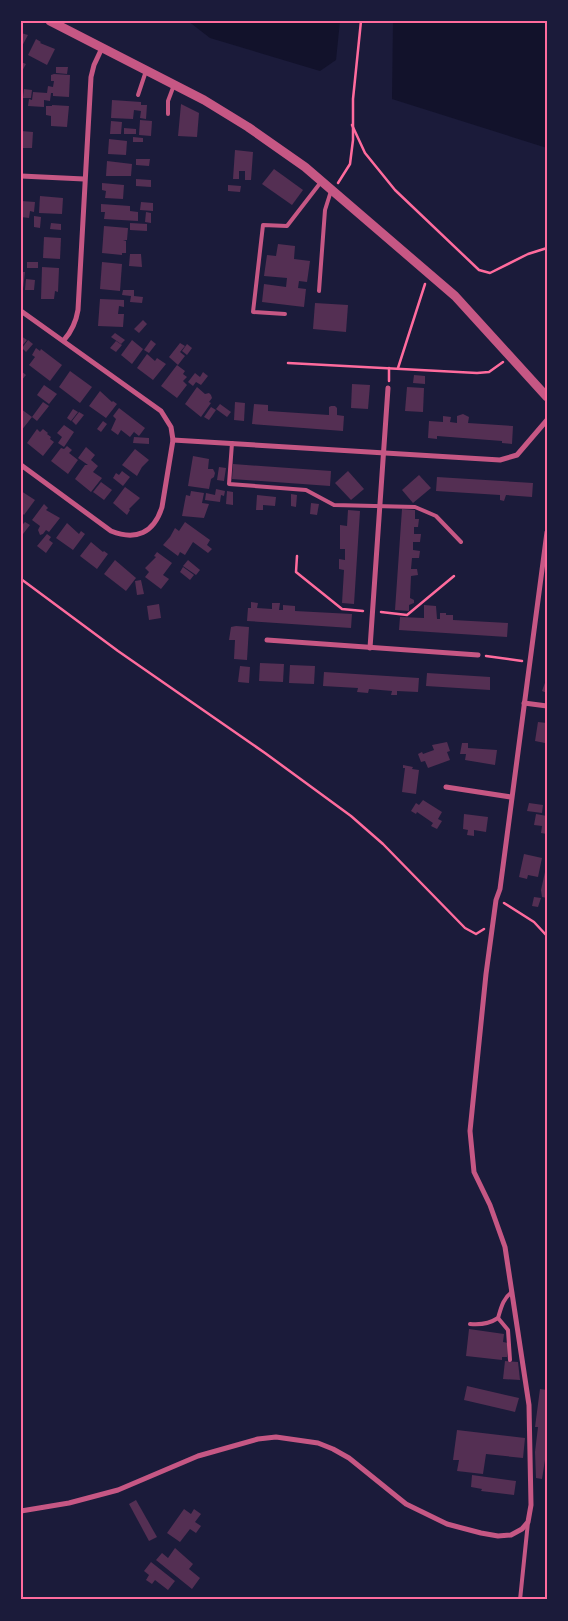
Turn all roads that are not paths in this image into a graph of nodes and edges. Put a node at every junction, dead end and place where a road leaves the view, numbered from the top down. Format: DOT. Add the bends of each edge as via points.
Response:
graph roads {
  1 [pos="50,21"];
  2 [pos="102,48"];
  3 [pos="146,71"];
  4 [pos="174,85"];
  5 [pos="138,95"];
  6 [pos="168,114"];
  7 [pos="21,176"];
  8 [pos="84,180"];
  9 [pos="321,182"];
  10 [pos="331,191"];
  11 [pos="319,291"];
  12 [pos="21,311"];
  13 [pos="285,314"];
  14 [pos="64,340"];
  15 [pos="388,388"];
  16 [pos="547,397"];
  17 [pos="547,420"];
  18 [pos="173,440"];
  19 [pos="232,443"];
  20 [pos="384,452"];
  21 [pos="21,465"];
  22 [pos="380,506"];
  23 [pos="547,532"];
  24 [pos="461,542"];
  25 [pos="267,640"];
  26 [pos="370,648"];
  27 [pos="478,655"];
  28 [pos="524,703"];
  29 [pos="547,706"];
  30 [pos="446,787"];
  31 [pos="511,797"];
  32 [pos="512,1292"];
  33 [pos="498,1318"];
  34 [pos="470,1324"];
  35 [pos="510,1360"];
  36 [pos="21,1511"];
  37 [pos="528,1522"];
  38 [pos="520,1600"];
  1 -- 2 [label="street"];
  2 -- 3 [label="street"];
  2 -- 8 [label="street" via="91,77"];
  3 -- 4 [label="street"];
  3 -- 5 [label="lane"];
  4 -- 6 [label="lane" via="168,101"];
  4 -- 9 [label="street" via="248,127"];
  7 -- 8 [label="street"];
  8 -- 14 [label="street" via="78,310 76,321"];
  9 -- 10 [label="street"];
  9 -- 13 [label="lane" via="287,226 263,225 253,312"];
  10 -- 11 [label="lane" via="325,210"];
  10 -- 16 [label="street" via="455,296"];
  12 -- 14 [label="street"];
  14 -- 18 [label="street" via="161,411 171,427"];
  15 -- 20 [label="street"];
  17 -- 20 [label="street" via="517,455 500,460"];
  18 -- 19 [label="street"];
  18 -- 21 [label="street" via="159,517 143,533 132,536 111,531"];
  19 -- 20 [label="street"];
  19 -- 22 [label="lane" via="229,484 306,490 334,505"];
  20 -- 22 [label="street"];
  22 -- 24 [label="lane" via="415,508 436,516"];
  22 -- 26 [label="street"];
  23 -- 28 [label="street"];
  25 -- 26 [label="street"];
  26 -- 27 [label="street"];
  28 -- 29 [label="street"];
  28 -- 31 [label="street"];
  30 -- 31 [label="street"];
  31 -- 32 [label="street" via="470,1131 474,1172 506,1247"];
  32 -- 33 [label="lane" via="501,1305"];
  32 -- 37 [label="street" via="529,1405 531,1505"];
  33 -- 34 [label="lane" via="492,1323"];
  33 -- 35 [label="lane" via="508,1330"];
  36 -- 37 [label="street" via="118,1490 198,1456 276,1437 318,1443 333,1449 406,1504 447,1524 498,1536 511,1535"];
  37 -- 38 [label="lane"];
}
